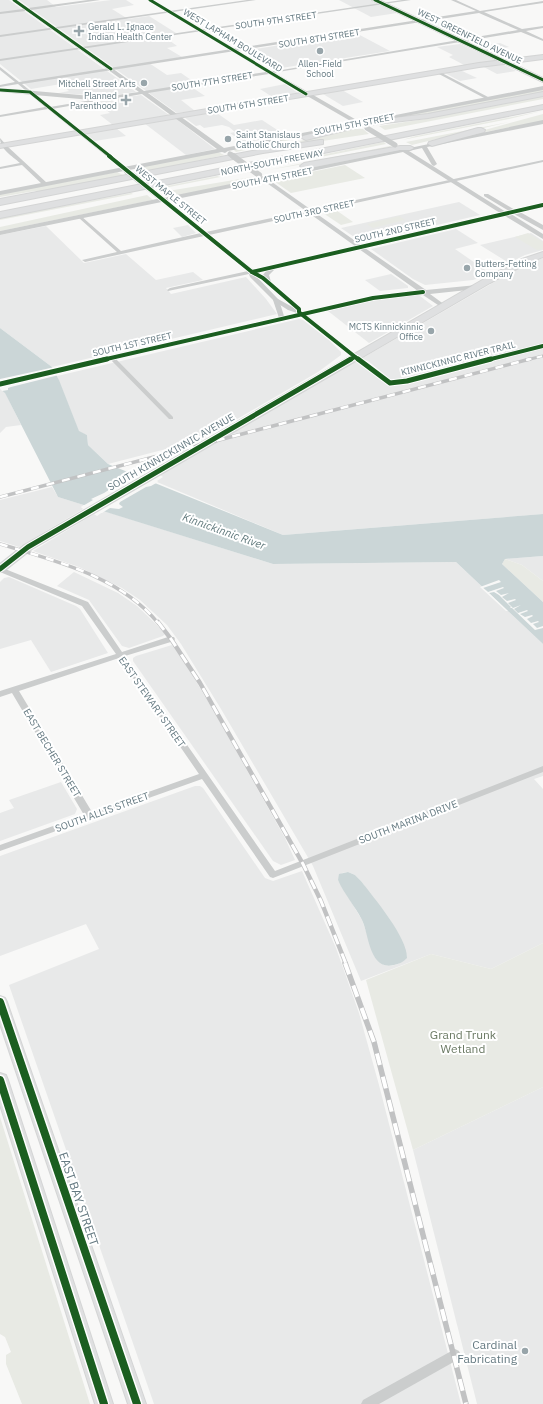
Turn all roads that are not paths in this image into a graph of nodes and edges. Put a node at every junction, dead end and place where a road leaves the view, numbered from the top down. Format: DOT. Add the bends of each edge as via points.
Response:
graph roads {
  1 [pos="14,0"];
  2 [pos="98,0"];
  3 [pos="150,0"];
  4 [pos="159,0"];
  5 [pos="254,0"];
  6 [pos="375,0"];
  7 [pos="409,0"];
  8 [pos="453,0"];
  9 [pos="531,0"];
  10 [pos="542,3"];
  11 [pos="383,4"];
  12 [pos="27,10"];
  13 [pos="177,11"];
  14 [pos="169,12"];
  15 [pos="480,12"];
  16 [pos="0,13"];
  17 [pos="421,22"];
  18 [pos="54,28"];
  19 [pos="543,28"];
  20 [pos="209,29"];
  21 [pos="200,31"];
  22 [pos="522,31"];
  23 [pos="0,36"];
  24 [pos="543,40"];
  25 [pos="461,41"];
  26 [pos="82,48"];
  27 [pos="242,49"];
  28 [pos="233,51"];
  29 [pos="543,57"];
  30 [pos="0,60"];
  31 [pos="506,63"];
  32 [pos="0,68"];
  33 [pos="111,69"];
  34 [pos="278,71"];
  35 [pos="270,72"];
  36 [pos="438,72"];
  37 [pos="543,81"];
  38 [pos="19,84"];
  39 [pos="0,86"];
  40 [pos="543,88"];
  41 [pos="0,90"];
  42 [pos="30,92"];
  43 [pos="144,92"];
  44 [pos="315,93"];
  45 [pos="306,94"];
  46 [pos="543,94"];
  47 [pos="103,99"];
  48 [pos="489,99"];
  49 [pos="543,101"];
  50 [pos="543,107"];
  51 [pos="49,108"];
  52 [pos="335,110"];
  53 [pos="543,113"];
  54 [pos="0,116"];
  55 [pos="176,116"];
  56 [pos="542,124"];
  57 [pos="367,125"];
  58 [pos="348,127"];
  59 [pos="404,129"];
  60 [pos="80,132"];
  61 [pos="1,143"];
  62 [pos="432,144"];
  63 [pos="423,146"];
  64 [pos="403,147"];
  65 [pos="223,150"];
  66 [pos="543,161"];
  67 [pos="23,164"];
  68 [pos="434,164"];
  69 [pos="0,168"];
  70 [pos="125,170"];
  71 [pos="157,172"];
  72 [pos="265,179"];
  73 [pos="460,179"];
  74 [pos="451,181"];
  75 [pos="45,184"];
  76 [pos="187,186"];
  77 [pos="0,192"];
  78 [pos="144,194"];
  79 [pos="161,198"];
  80 [pos="0,201"];
  81 [pos="543,205"];
  82 [pos="0,208"];
  83 [pos="514,211"];
  84 [pos="310,212"];
  85 [pos="504,214"];
  86 [pos="0,215"];
  87 [pos="81,217"];
  88 [pos="0,222"];
  89 [pos="0,226"];
  90 [pos="543,228"];
  91 [pos="0,233"];
  92 [pos="205,234"];
  93 [pos="543,238"];
  94 [pos="360,247"];
  95 [pos="121,253"];
  96 [pos="543,254"];
  97 [pos="85,260"];
  98 [pos="274,267"];
  99 [pos="252,272"];
  100 [pos="268,282"];
  101 [pos="480,285"];
  102 [pos="170,290"];
  103 [pos="421,290"];
  104 [pos="276,300"];
  105 [pos="443,306"];
  106 [pos="301,313"];
  107 [pos="281,316"];
  108 [pos="268,321"];
  109 [pos="355,357"];
  110 [pos="112,358"];
  111 [pos="0,384"];
  112 [pos="171,418"];
  113 [pos="0,569"];
  114 [pos="171,639"];
  115 [pos="120,656"];
  116 [pos="14,689"];
  117 [pos="0,694"];
  118 [pos="543,770"];
  119 [pos="203,776"];
  120 [pos="90,817"];
  121 [pos="0,848"];
  122 [pos="273,875"];
  123 [pos="0,1002"];
  124 [pos="0,1080"];
  125 [pos="455,1355"];
  126 [pos="104,1404"];
  127 [pos="137,1404"];
  128 [pos="367,1404"];
  1 -- 12 [label="street"];
  2 -- 12 [label="street"];
  3 -- 14 [label="street, WEST LAPHAM BOULEVARD"];
  4 -- 13 [label="street, WEST LAPHAM BOULEVARD"];
  5 -- 13 [label="street"];
  6 -- 11 [label="main road, WEST GREENFIELD AVENUE"];
  7 -- 11 [label="street, SOUTH 9TH STREET"];
  8 -- 15 [label="street"];
  9 -- 10 [label="street"];
  10 -- 15 [label="street, SOUTH 8TH STREET"];
  11 -- 17 [label="main road, WEST GREENFIELD AVENUE"];
  11 -- 20 [label="street, SOUTH 9TH STREET"];
  12 -- 16 [label="street"];
  12 -- 18 [label="street"];
  13 -- 14 [label="street"];
  13 -- 20 [label="street, WEST LAPHAM BOULEVARD"];
  14 -- 18 [label="street"];
  14 -- 21 [label="street, WEST LAPHAM BOULEVARD"];
  15 -- 17 [label="street, SOUTH 8TH STREET"];
  15 -- 22 [label="street"];
  17 -- 25 [label="main road, WEST GREENFIELD AVENUE"];
  17 -- 27 [label="street, SOUTH 8TH STREET"];
  18 -- 23 [label="street"];
  18 -- 26 [label="street"];
  19 -- 22 [label="street, SOUTH 7TH STREET"];
  20 -- 21 [label="street, SOUTH 9TH STREET"];
  20 -- 27 [label="street, WEST LAPHAM BOULEVARD"];
  21 -- 26 [label="street, SOUTH 9TH STREET"];
  21 -- 28 [label="street, WEST LAPHAM BOULEVARD"];
  22 -- 24 [label="street"];
  22 -- 25 [label="street, SOUTH 7TH STREET"];
  25 -- 31 [label="main road, WEST GREENFIELD AVENUE"];
  25 -- 34 [label="street, SOUTH 7TH STREET"];
  26 -- 30 [label="street, SOUTH 9TH STREET"];
  26 -- 33 [label="street"];
  27 -- 28 [label="street, SOUTH 8TH STREET"];
  27 -- 34 [label="street, WEST LAPHAM BOULEVARD"];
  28 -- 33 [label="street, SOUTH 8TH STREET"];
  28 -- 35 [label="street, WEST LAPHAM BOULEVARD"];
  29 -- 31 [label="main road, SOUTH 6TH STREET"];
  31 -- 36 [label="main road, SOUTH 6TH STREET"];
  31 -- 37 [label="main road, WEST GREENFIELD AVENUE"];
  32 -- 38 [label="street, WEST MAPLE STREET"];
  33 -- 38 [label="street, SOUTH 8TH STREET"];
  33 -- 43 [label="street"];
  34 -- 35 [label="street, SOUTH 7TH STREET"];
  34 -- 44 [label="street, WEST LAPHAM BOULEVARD"];
  35 -- 43 [label="street, SOUTH 7TH STREET"];
  35 -- 45 [label="street, WEST LAPHAM BOULEVARD"];
  36 -- 44 [label="main road, SOUTH 6TH STREET"];
  36 -- 48 [label="street"];
  38 -- 39 [label="street, SOUTH 8TH STREET"];
  38 -- 42 [label="street, WEST MAPLE STREET"];
  40 -- 48 [label="street, SOUTH 5TH STREET"];
  41 -- 42 [label="street"];
  42 -- 47 [label="street"];
  42 -- 51 [label="street, WEST MAPLE STREET"];
  43 -- 47 [label="street, SOUTH 7TH STREET"];
  43 -- 55 [label="street"];
  44 -- 45 [label="main road, SOUTH 6TH STREET"];
  44 -- 57 [label="street, WEST LAPHAM BOULEVARD"];
  45 -- 52 [label="street, WEST LAPHAM BOULEVARD"];
  45 -- 55 [label="main road, SOUTH 6TH STREET"];
  46 -- 57 [label="highway"];
  47 -- 51 [label="street, SOUTH 7TH STREET"];
  48 -- 57 [label="street, SOUTH 5TH STREET"];
  49 -- 59 [label="highway, NORTH-SOUTH FREEWAY"];
  50 -- 86 [label="highway, NORTH-SOUTH FREEWAY"];
  51 -- 54 [label="street, SOUTH 7TH STREET"];
  51 -- 60 [label="street, WEST MAPLE STREET"];
  52 -- 57 [label="street, WEST LAPHAM BOULEVARD"];
  52 -- 58 [label="street"];
  53 -- 62 [label="highway"];
  53 -- 76 [label="highway"];
  55 -- 60 [label="main road, SOUTH 6TH STREET"];
  55 -- 65 [label="street"];
  56 -- 62 [label="street, SOUTH 4TH STREET"];
  57 -- 58 [label="street, SOUTH 5TH STREET"];
  57 -- 64 [label="street, WEST LAPHAM BOULEVARD"];
  58 -- 65 [label="street, SOUTH 5TH STREET"];
  58 -- 71 [label="highway"];
  59 -- 71 [label="highway" via="263,151"];
  59 -- 82 [label="highway, NORTH-SOUTH FREEWAY"];
  60 -- 61 [label="main road, SOUTH 6TH STREET"];
  60 -- 70 [label="street, WEST MAPLE STREET"];
  61 -- 67 [label="street"];
  62 -- 63 [label="street, SOUTH 4TH STREET"];
  63 -- 64 [label="street, SOUTH 4TH STREET"];
  63 -- 68 [label="street"];
  64 -- 68 [label="street, WEST LAPHAM BOULEVARD"];
  64 -- 72 [label="street, SOUTH 4TH STREET"];
  64 -- 74 [label="street, WEST LAPHAM BOULEVARD"];
  64 -- 76 [label="highway"];
  65 -- 70 [label="street, SOUTH 5TH STREET"];
  65 -- 72 [label="street, bridge"];
  66 -- 73 [label="street, SOUTH 3RD STREET"];
  67 -- 69 [label="street"];
  67 -- 75 [label="street"];
  68 -- 73 [label="street, WEST LAPHAM BOULEVARD"];
  70 -- 75 [label="street, SOUTH 5TH STREET"];
  70 -- 79 [label="street, WEST MAPLE STREET, bridge"];
  71 -- 80 [label="highway"];
  72 -- 79 [label="street, SOUTH 4TH STREET"];
  72 -- 84 [label="street"];
  73 -- 74 [label="street, SOUTH 3RD STREET"];
  73 -- 83 [label="street, WEST LAPHAM BOULEVARD"];
  74 -- 84 [label="street, SOUTH 3RD STREET"];
  74 -- 85 [label="street, WEST LAPHAM BOULEVARD"];
  75 -- 77 [label="street, SOUTH 5TH STREET"];
  76 -- 78 [label="highway"];
  78 -- 88 [label="highway"];
  78 -- 89 [label="highway"];
  79 -- 87 [label="street, SOUTH 4TH STREET"];
  79 -- 92 [label="street, WEST MAPLE STREET"];
  81 -- 83 [label="street, SOUTH 2ND STREET"];
  83 -- 85 [label="street, SOUTH 2ND STREET"];
  83 -- 90 [label="street, WEST LAPHAM BOULEVARD"];
  84 -- 92 [label="street, SOUTH 3RD STREET"];
  84 -- 94 [label="street"];
  85 -- 93 [label="street, WEST LAPHAM BOULEVARD"];
  85 -- 94 [label="street, SOUTH 2ND STREET"];
  87 -- 91 [label="street, SOUTH 4TH STREET"];
  87 -- 95 [label="street"];
  92 -- 95 [label="street, SOUTH 3RD STREET"];
  92 -- 99 [label="street, WEST MAPLE STREET"];
  94 -- 98 [label="street, SOUTH 2ND STREET"];
  94 -- 103 [label="street"];
  95 -- 97 [label="street, SOUTH 3RD STREET"];
  96 -- 101 [label="main road, SOUTH 1ST STREET" via="524,261"];
  98 -- 99 [label="street, SOUTH 2ND STREET"];
  98 -- 100 [label="street" via="266,275"];
  99 -- 100 [label="street, WEST MAPLE STREET"];
  99 -- 102 [label="street, SOUTH 2ND STREET"];
  99 -- 104 [label="street, WEST MAPLE STREET" via="252,276"];
  100 -- 106 [label="street, WEST MAPLE STREET" via="299,308"];
  101 -- 103 [label="street, SOUTH 1ST STREET"];
  101 -- 105 [label="main road, SOUTH KINNICKINNIC AVENUE"];
  103 -- 105 [label="street"];
  103 -- 106 [label="street, SOUTH 1ST STREET" via="370,295"];
  104 -- 106 [label="street, WEST MAPLE STREET"];
  104 -- 107 [label="street"];
  105 -- 109 [label="main road, SOUTH KINNICKINNIC AVENUE"];
  106 -- 107 [label="street, SOUTH 1ST STREET"];
  106 -- 108 [label="street, SOUTH 1ST STREET" via="278,321"];
  106 -- 109 [label="street"];
  107 -- 108 [label="street, SOUTH 1ST STREET"];
  108 -- 110 [label="street, SOUTH 1ST STREET"];
  109 -- 113 [label="main road, SOUTH KINNICKINNIC AVENUE" via="28,547"];
  110 -- 111 [label="street, SOUTH 1ST STREET"];
  110 -- 112 [label="street"];
  113 -- 115 [label="street, EAST STEWART STREET" via="80,601"];
  114 -- 115 [label="street"];
  115 -- 116 [label="street"];
  115 -- 119 [label="street, EAST STEWART STREET"];
  116 -- 117 [label="street"];
  116 -- 120 [label="street, EAST BECHER STREET"];
  118 -- 122 [label="street, SOUTH MARINA DRIVE"];
  119 -- 120 [label="street, SOUTH ALLIS STREET"];
  119 -- 122 [label="street, EAST STEWART STREET"];
  120 -- 121 [label="street, SOUTH ALLIS STREET"];
  123 -- 127 [label="main road, EAST BAY STREET"];
  124 -- 126 [label="main road"];
  125 -- 128 [label="street"];
}
